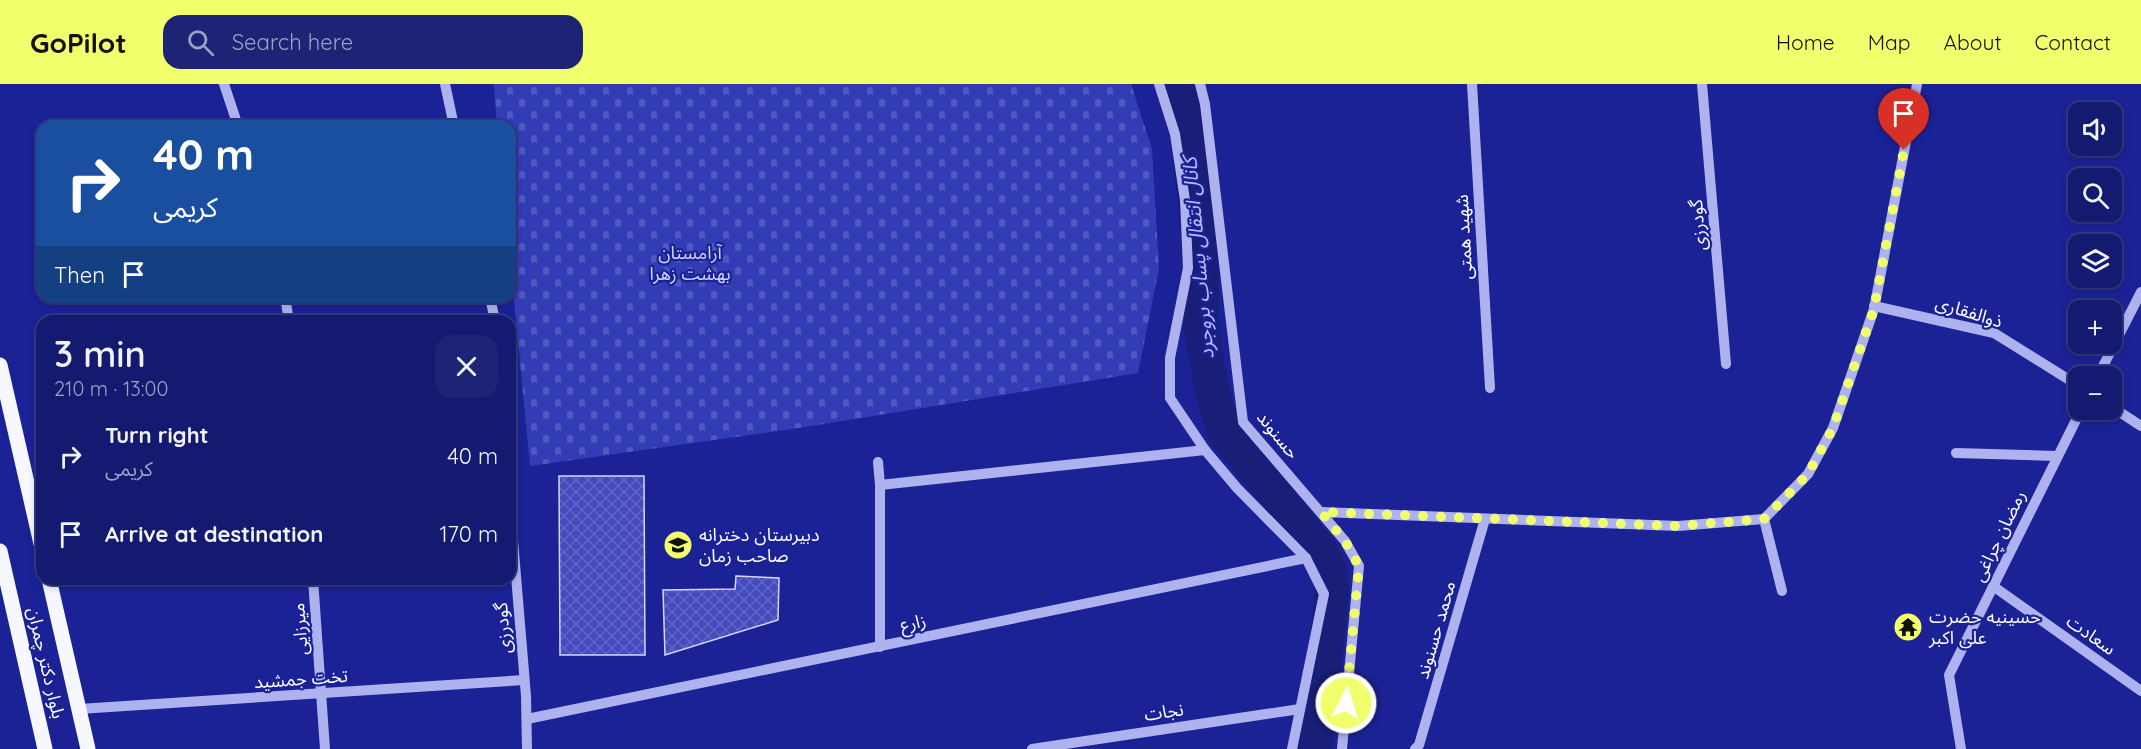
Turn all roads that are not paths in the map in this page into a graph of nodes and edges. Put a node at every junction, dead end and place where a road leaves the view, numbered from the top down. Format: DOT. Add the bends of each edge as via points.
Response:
graph roads {
  1 [pos="225,84"];
  2 [pos="445,84"];
  3 [pos="1159,84"];
  4 [pos="1200,84"];
  5 [pos="1472,84"];
  6 [pos="1702,84"];
  7 [pos="1917,84"];
  8 [pos="235,120"];
  9 [pos="453,120"];
  10 [pos="2141,292"];
  11 [pos="1874,306"];
  12 [pos="0,364"];
  13 [pos="1726,364"];
  14 [pos="2103,366"];
  15 [pos="2068,379"];
  16 [pos="1490,388"];
  17 [pos="2122,414"];
  18 [pos="2076,420"];
  19 [pos="2141,426"];
  20 [pos="1205,450"];
  21 [pos="1956,453"];
  22 [pos="2057,456"];
  23 [pos="878,462"];
  24 [pos="880,485"];
  25 [pos="1321,512"];
  26 [pos="1485,519"];
  27 [pos="1764,519"];
  28 [pos="36,522"];
  29 [pos="0,551"];
  30 [pos="1306,558"];
  31 [pos="516,579"];
  32 [pos="50,585"];
  33 [pos="313,585"];
  34 [pos="1992,586"];
  35 [pos="1782,591"];
  36 [pos="880,647"];
  37 [pos="524,680"];
  38 [pos="2141,691"];
  39 [pos="321,694"];
  40 [pos="79,709"];
  41 [pos="1300,709"];
  42 [pos="527,719"];
  43 [pos="40,724"];
  44 [pos="34,749"];
  45 [pos="45,749"];
  46 [pos="88,749"];
  47 [pos="325,749"];
  48 [pos="527,749"];
  49 [pos="1032,749"];
  50 [pos="1292,749"];
  51 [pos="1341,749"];
  52 [pos="1415,749"];
  53 [pos="1961,749"];
  1 -- 8 [label="street"];
  2 -- 9 [label="street"];
  3 -- 20 [label="street" via="1175,134 1185,200 1188,268 1170,358 1170,399"];
  4 -- 25 [label="street, حسنوند" via="1243,422"];
  5 -- 16 [label="street, شهید همتی"];
  6 -- 13 [label="street, گودرزی"];
  7 -- 11 [label="street"];
  10 -- 14 [label="street"];
  11 -- 15 [label="street, ذوالفقاری" via="1994,333"];
  11 -- 27 [label="street" via="1833,428 1808,474"];
  12 -- 28 [label="main road"];
  17 -- 19 [label="street"];
  18 -- 22 [label="street, رمضان چراغی"];
  20 -- 24 [label="street"];
  20 -- 30 [label="street"];
  21 -- 22 [label="street"];
  22 -- 34 [label="street, رمضان چراغی"];
  23 -- 24 [label="street"];
  24 -- 36 [label="street"];
  25 -- 26 [label="street"];
  25 -- 51 [label="street, حسنوند" via="1359,566"];
  26 -- 27 [label="street" via="1678,526"];
  26 -- 52 [label="street, محمد حسنوند"];
  27 -- 35 [label="street"];
  29 -- 43 [label="main road, بلوار دکتر چمران"];
  30 -- 36 [label="street, زارع"];
  30 -- 41 [label="street" via="1324,594"];
  31 -- 37 [label="street, گودرزی"];
  32 -- 40 [label="main road, بلوار دکتر چمران"];
  33 -- 39 [label="street, میرزایی"];
  34 -- 38 [label="street, سعادت"];
  34 -- 53 [label="street, رمضان چراغی" via="1949,675"];
  36 -- 42 [label="street, زارع"];
  37 -- 39 [label="street, تخت جمشید"];
  37 -- 42 [label="street, گودرزی"];
  39 -- 40 [label="street, تخت جمشید"];
  39 -- 47 [label="street, میرزایی"];
  40 -- 46 [label="main road, بلوار دکتر چمران"];
  41 -- 49 [label="street, نجات"];
  41 -- 50 [label="street"];
  42 -- 48 [label="street, گودرزی"];
  43 -- 44 [label="main road"];
  43 -- 45 [label="main road, بلوار دکتر چمران"];
}
